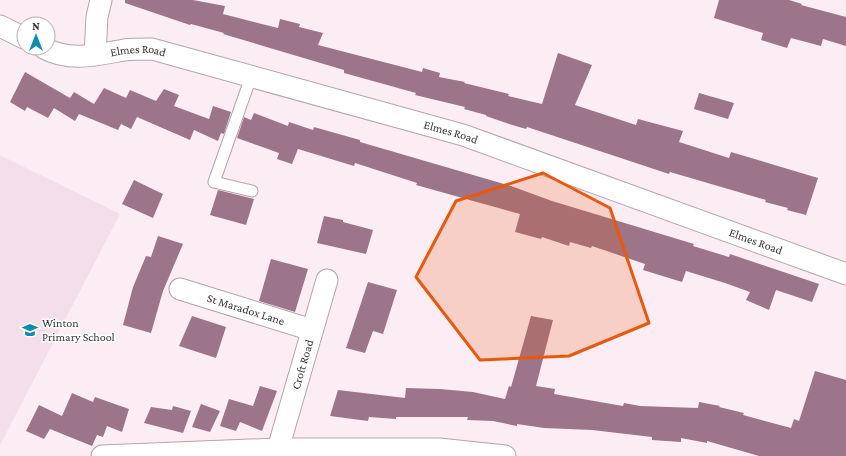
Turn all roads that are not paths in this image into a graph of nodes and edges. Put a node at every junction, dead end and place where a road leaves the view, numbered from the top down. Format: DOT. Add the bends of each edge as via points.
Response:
graph roads {
  1 [pos="101,0"];
  2 [pos="0,26"];
  3 [pos="16,34"];
  4 [pos="56,54"];
  5 [pos="95,56"];
  6 [pos="251,77"];
  7 [pos="252,191"];
  8 [pos="846,274"];
  9 [pos="327,280"];
  10 [pos="180,289"];
  11 [pos="312,330"];
  12 [pos="278,449"];
  13 [pos="102,456"];
  14 [pos="505,456"];
  1 -- 5 [label="street" via="97,17"];
  2 -- 3 [label="street"];
  4 -- 5 [label="street, Elmes Road"];
  5 -- 6 [label="street, Elmes Road" via="126,50 152,49"];
  6 -- 7 [label="lane" via="214,182"];
  6 -- 8 [label="street, Elmes Road" via="463,135"];
  9 -- 11 [label="street, Croft Road"];
  10 -- 11 [label="street, St Maradox Lane"];
  11 -- 12 [label="street, Croft Road"];
  12 -- 13 [label="street"];
  12 -- 14 [label="street" via="439,449"];
}
